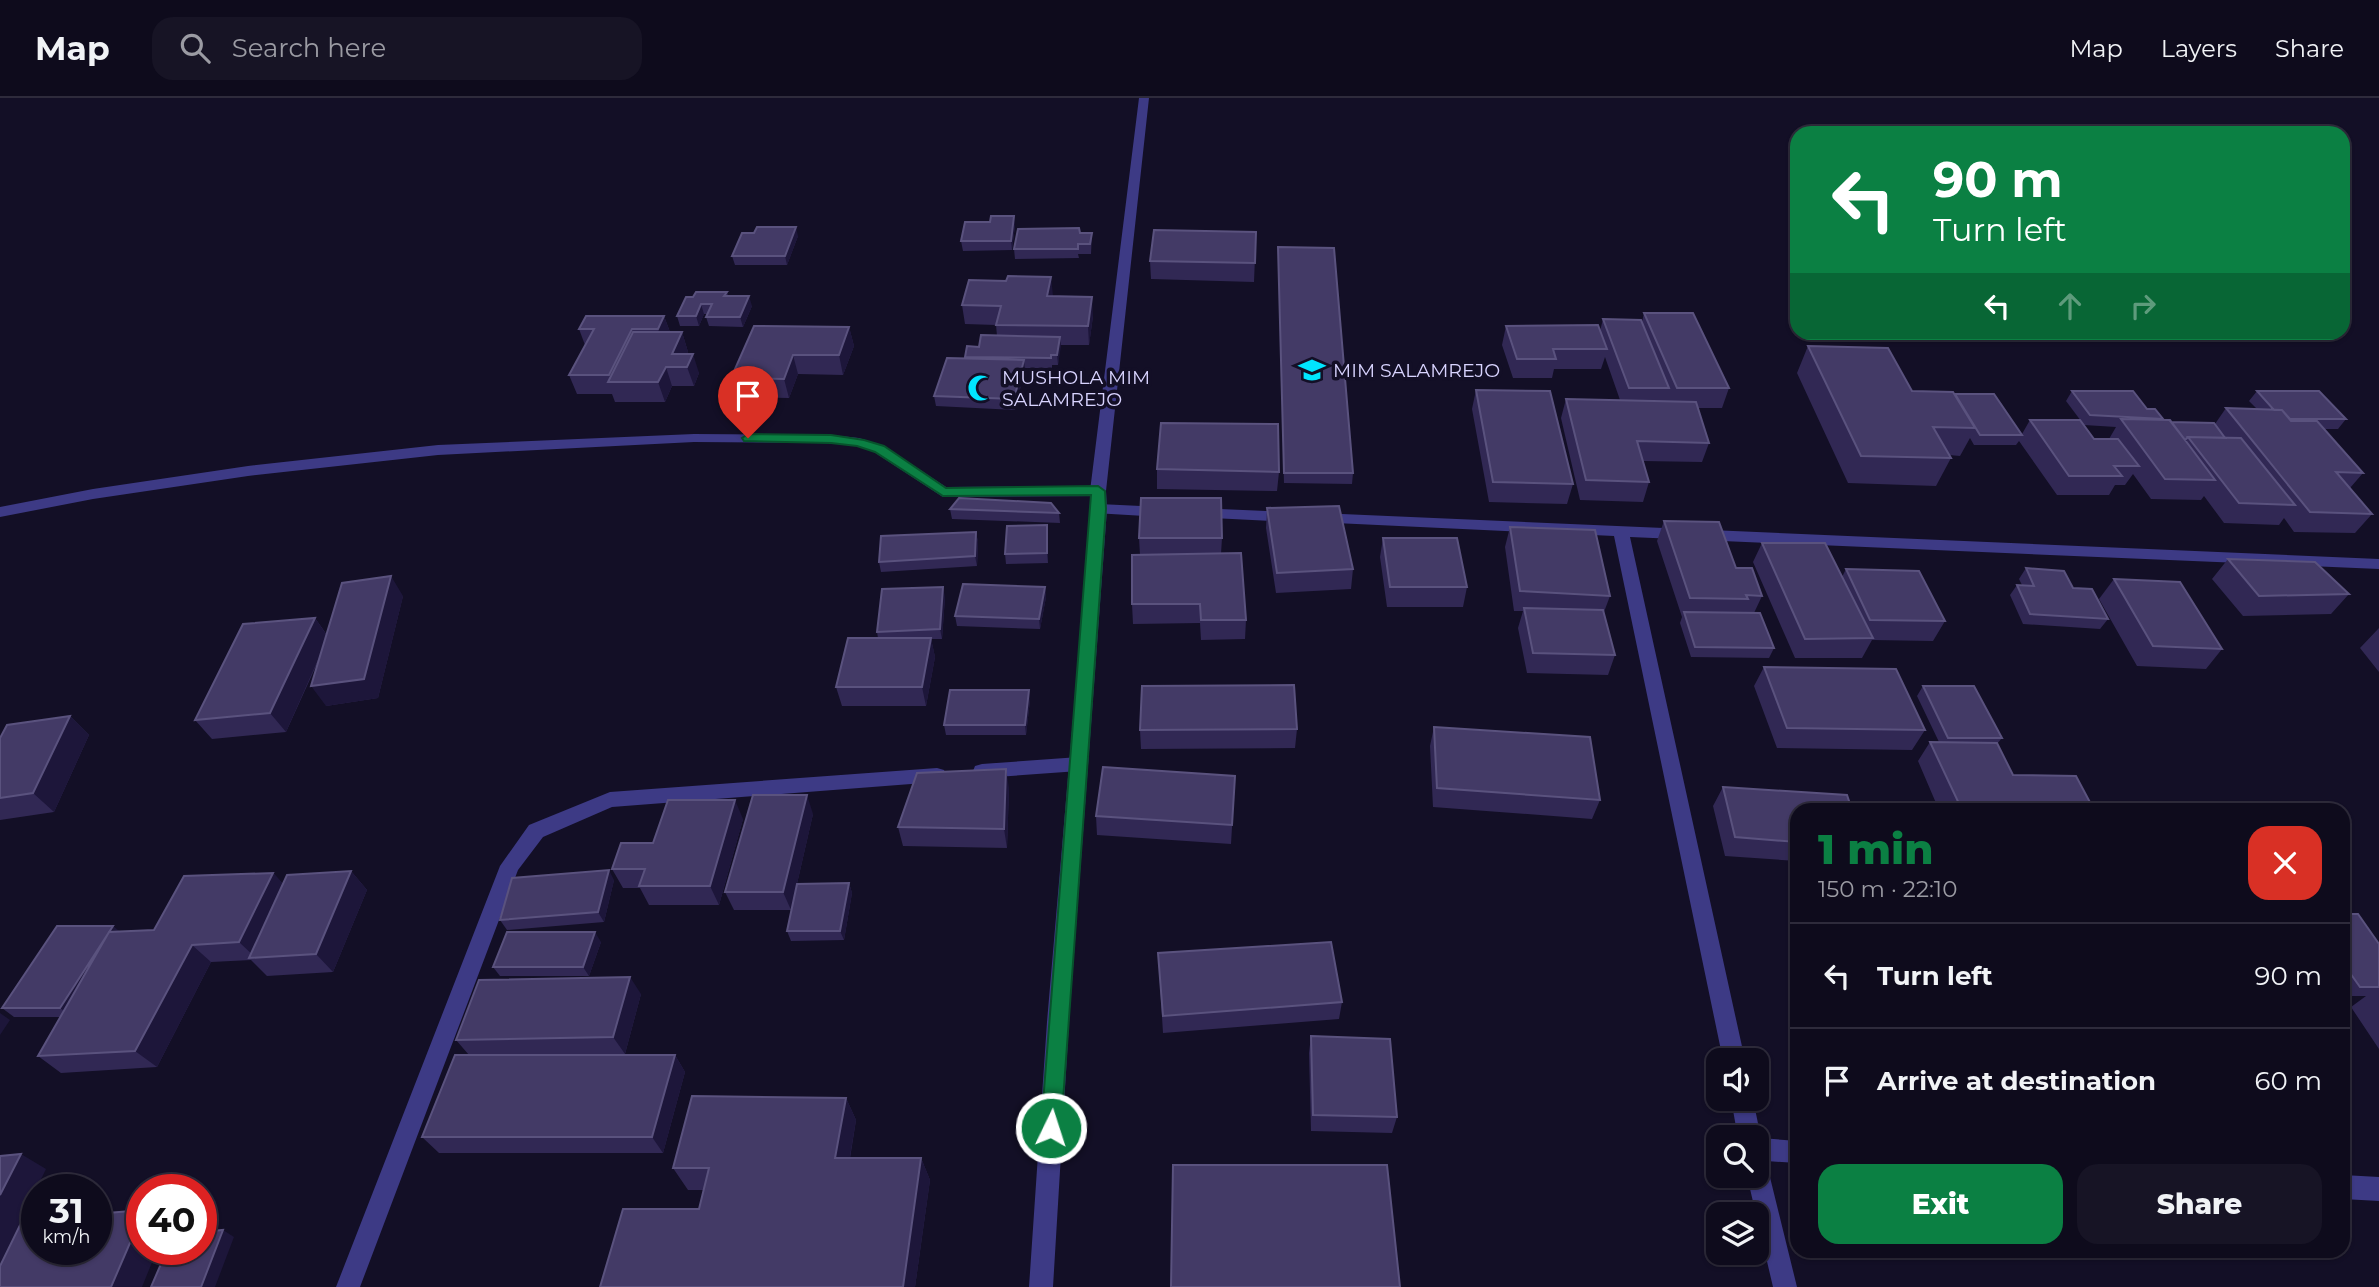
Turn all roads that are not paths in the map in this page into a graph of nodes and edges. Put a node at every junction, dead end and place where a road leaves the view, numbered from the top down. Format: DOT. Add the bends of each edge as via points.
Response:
graph roads {
  1 [pos="1144,98"];
  2 [pos="1098,491"];
  3 [pos="1099,509"];
  4 [pos="0,512"];
  5 [pos="1621,531"];
  6 [pos="2379,564"];
  7 [pos="1079,764"];
  8 [pos="1731,1048"];
  9 [pos="1769,1150"];
  10 [pos="1790,1151"];
  11 [pos="2350,1187"];
  12 [pos="1762,1188"];
  13 [pos="2379,1189"];
  14 [pos="348,1287"];
  15 [pos="1041,1287"];
  16 [pos="1784,1287"];
  1 -- 2 [label="street"];
  2 -- 3 [label="street"];
  2 -- 4 [label="street" via="943,492 879,449 859,442 694,438 424,452 235,473"];
  3 -- 5 [label="street"];
  3 -- 7 [label="street"];
  5 -- 6 [label="street"];
  5 -- 8 [label="street"];
  7 -- 14 [label="street" via="610,800 536,831 510,866"];
  7 -- 15 [label="street"];
  9 -- 10 [label="street"];
  11 -- 13 [label="street"];
  12 -- 16 [label="street"];
}
